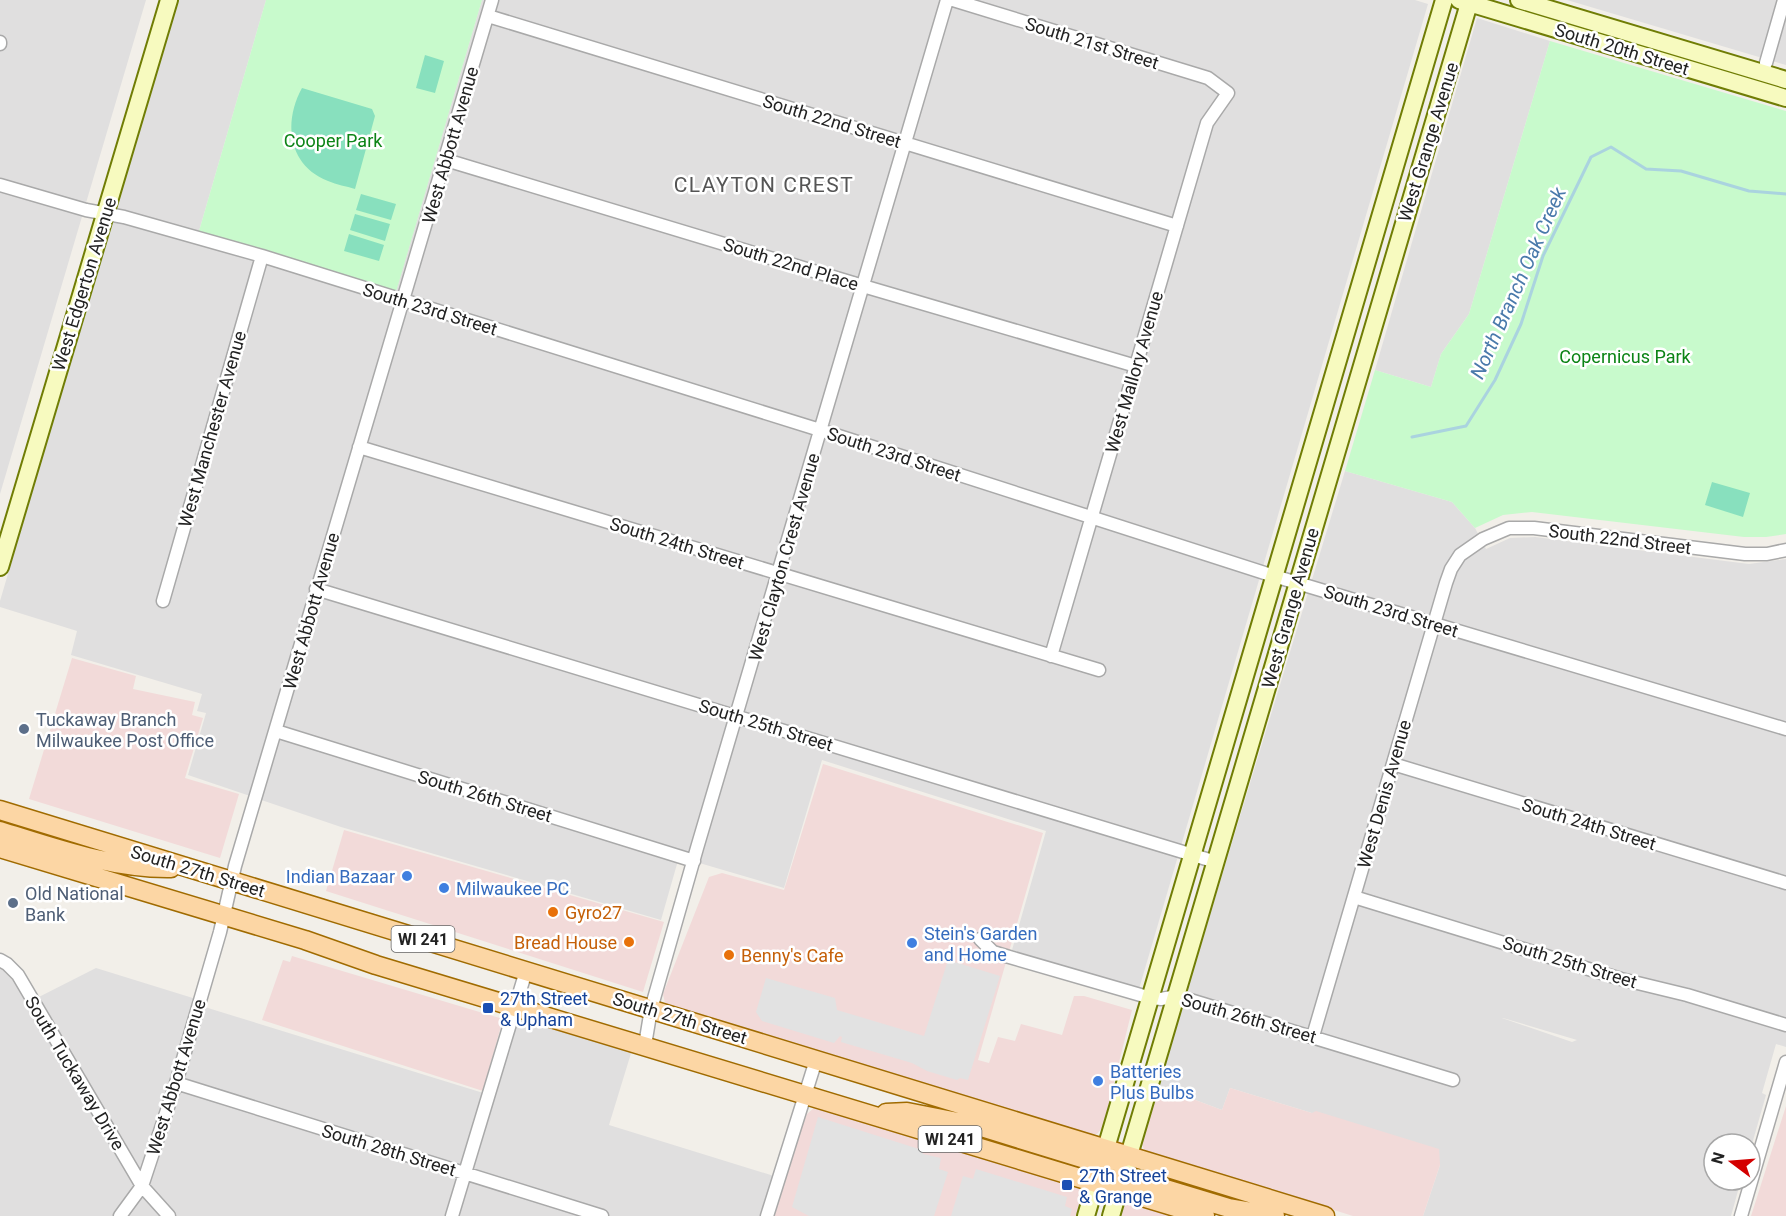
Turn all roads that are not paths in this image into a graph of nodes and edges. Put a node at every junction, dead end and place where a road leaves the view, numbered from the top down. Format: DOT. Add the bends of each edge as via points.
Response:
graph roads {
  1 [pos="169,0"];
  2 [pos="492,0"];
  3 [pos="947,0"];
  4 [pos="952,0"];
  5 [pos="1444,0"];
  6 [pos="1518,0"];
  7 [pos="1784,0"];
  8 [pos="1466,1"];
  9 [pos="488,16"];
  10 [pos="1427,57"];
  11 [pos="1766,63"];
  12 [pos="1450,65"];
  13 [pos="1786,80"];
  14 [pos="1228,93"];
  15 [pos="1786,98"];
  16 [pos="906,144"];
  17 [pos="446,160"];
  18 [pos="0,185"];
  19 [pos="105,214"];
  20 [pos="1177,226"];
  21 [pos="262,256"];
  22 [pos="1361,283"];
  23 [pos="862,286"];
  24 [pos="1384,290"];
  25 [pos="404,302"];
  26 [pos="1137,366"];
  27 [pos="820,430"];
  28 [pos="359,447"];
  29 [pos="1293,514"];
  30 [pos="1092,518"];
  31 [pos="1315,522"];
  32 [pos="1786,550"];
  33 [pos="1460,555"];
  34 [pos="0,567"];
  35 [pos="779,574"];
  36 [pos="1274,576"];
  37 [pos="1297,582"];
  38 [pos="316,589"];
  39 [pos="163,601"];
  40 [pos="1433,625"];
  41 [pos="1255,642"];
  42 [pos="1277,650"];
  43 [pos="1051,656"];
  44 [pos="1099,670"];
  45 [pos="738,716"];
  46 [pos="1786,729"];
  47 [pos="276,731"];
  48 [pos="1393,764"];
  49 [pos="0,810"];
  50 [pos="0,831"];
  51 [pos="0,848"];
  52 [pos="1192,854"];
  53 [pos="694,861"];
  54 [pos="1216,862"];
  55 [pos="187,868"];
  56 [pos="231,881"];
  57 [pos="1786,883"];
  58 [pos="1354,897"];
  59 [pos="223,916"];
  60 [pos="980,939"];
  61 [pos="0,960"];
  62 [pos="526,971"];
  63 [pos="1177,996"];
  64 [pos="1150,998"];
  65 [pos="515,1006"];
  66 [pos="651,1009"];
  67 [pos="1786,1025"];
  68 [pos="1313,1036"];
  69 [pos="645,1045"];
  70 [pos="816,1060"];
  71 [pos="1786,1062"];
  72 [pos="1453,1080"];
  73 [pos="1125,1082"];
  74 [pos="176,1083"];
  75 [pos="1149,1090"];
  76 [pos="805,1094"];
  77 [pos="869,1114"];
  78 [pos="1104,1155"];
  79 [pos="1129,1156"];
  80 [pos="464,1173"];
  81 [pos="1096,1183"];
  82 [pos="1121,1183"];
  83 [pos="142,1186"];
  84 [pos="120,1216"];
  85 [pos="170,1216"];
  86 [pos="452,1216"];
  87 [pos="602,1216"];
  88 [pos="767,1216"];
  89 [pos="1086,1216"];
  90 [pos="1111,1216"];
  91 [pos="1205,1216"];
  92 [pos="1275,1216"];
  93 [pos="1325,1216"];
  94 [pos="1741,1216"];
  1 -- 19 [label="street, West Edgerton Avenue"];
  2 -- 9 [label="street, West Abbott Avenue"];
  3 -- 16 [label="street, West Clayton Crest Avenue"];
  4 -- 14 [label="street, South 21st Street" via="1208,78"];
  5 -- 10 [label="street, West Grange Avenue"];
  6 -- 13 [label="street, South 20th Street"];
  7 -- 11 [label="street"];
  8 -- 12 [label="street, West Grange Avenue"];
  8 -- 15 [label="street, South 20th Street"];
  9 -- 16 [label="street, South 22nd Street"];
  9 -- 17 [label="street, West Abbott Avenue"];
  10 -- 12 [label="street"];
  10 -- 22 [label="street, West Grange Avenue"];
  12 -- 24 [label="street, West Grange Avenue"];
  14 -- 20 [label="street, West Mallory Avenue" via="1207,123"];
  16 -- 20 [label="street, South 22nd Street"];
  16 -- 23 [label="street, West Clayton Crest Avenue"];
  17 -- 23 [label="street, South 22nd Place"];
  17 -- 25 [label="street, West Abbott Avenue"];
  18 -- 19 [label="street, South 23rd Street"];
  19 -- 21 [label="street, South 23rd Street"];
  19 -- 34 [label="street, West Edgerton Avenue"];
  20 -- 26 [label="street, West Mallory Avenue"];
  21 -- 25 [label="street, South 23rd Street"];
  21 -- 39 [label="street, West Manchester Avenue"];
  22 -- 24 [label="street"];
  22 -- 29 [label="street, West Grange Avenue"];
  23 -- 26 [label="street, South 22nd Place"];
  23 -- 27 [label="street, West Clayton Crest Avenue"];
  24 -- 31 [label="street, West Grange Avenue"];
  25 -- 27 [label="street, South 23rd Street"];
  25 -- 28 [label="street, West Abbott Avenue"];
  26 -- 30 [label="street, West Mallory Avenue"];
  27 -- 30 [label="street, South 23rd Street"];
  27 -- 35 [label="street, West Clayton Crest Avenue"];
  28 -- 35 [label="street, South 24th Street"];
  28 -- 38 [label="street, West Abbott Avenue"];
  29 -- 31 [label="street"];
  29 -- 36 [label="street, West Grange Avenue"];
  30 -- 36 [label="street, South 23rd Street"];
  30 -- 43 [label="street, West Mallory Avenue"];
  31 -- 37 [label="street, West Grange Avenue"];
  32 -- 33 [label="street, South 22nd Street" via="1745,554 1509,528"];
  33 -- 40 [label="street, West Denis Avenue" via="1448,576"];
  35 -- 43 [label="street, South 24th Street"];
  35 -- 45 [label="street, West Clayton Crest Avenue"];
  36 -- 37 [label="street, South 23rd Street"];
  36 -- 41 [label="street, West Grange Avenue"];
  37 -- 40 [label="street, South 23rd Street"];
  37 -- 42 [label="street, West Grange Avenue"];
  38 -- 45 [label="street, South 25th Street"];
  38 -- 47 [label="street, West Abbott Avenue"];
  40 -- 46 [label="street, South 23rd Street"];
  40 -- 48 [label="street, West Denis Avenue"];
  41 -- 42 [label="street"];
  41 -- 52 [label="street, West Grange Avenue"];
  42 -- 54 [label="street, West Grange Avenue"];
  43 -- 44 [label="street, South 24th Street"];
  45 -- 52 [label="street, South 25th Street"];
  45 -- 53 [label="street, West Clayton Crest Avenue"];
  47 -- 53 [label="street, South 26th Street"];
  47 -- 56 [label="street, West Abbott Avenue"];
  48 -- 57 [label="street, South 24th Street"];
  48 -- 58 [label="street, West Denis Avenue"];
  49 -- 55 [label="main road, South 27th Street / WI 241"];
  50 -- 55 [label="main road" via="67,852 147,868"];
  51 -- 59 [label="main road, South 27th Street / WI 241"];
  52 -- 54 [label="street, South 25th Street"];
  52 -- 64 [label="street, West Grange Avenue"];
  53 -- 66 [label="street, West Clayton Crest Avenue"];
  54 -- 63 [label="street, West Grange Avenue"];
  55 -- 56 [label="main road, South 27th Street / WI 241"];
  56 -- 59 [label="street, West Abbott Avenue"];
  56 -- 62 [label="main road, South 27th Street / WI 241"];
  58 -- 67 [label="street, South 25th Street"];
  58 -- 68 [label="street, West Denis Avenue"];
  59 -- 65 [label="main road, South 27th Street / WI 241"];
  59 -- 74 [label="street, West Abbott Avenue"];
  60 -- 64 [label="street, South 26th Street" via="993,952"];
  61 -- 83 [label="street, South Tuckaway Drive" via="18,975"];
  62 -- 65 [label="street"];
  62 -- 66 [label="main road, South 27th Street / WI 241"];
  63 -- 64 [label="street, South 26th Street"];
  63 -- 68 [label="street, South 26th Street"];
  63 -- 75 [label="street, West Grange Avenue"];
  64 -- 73 [label="street, West Grange Avenue"];
  65 -- 69 [label="main road, South 27th Street / WI 241"];
  65 -- 80 [label="street"];
  66 -- 69 [label="street, West Clayton Crest Avenue"];
  66 -- 70 [label="main road, South 27th Street / WI 241"];
  68 -- 72 [label="street, South 26th Street"];
  69 -- 76 [label="main road, South 27th Street / WI 241"];
  70 -- 76 [label="street"];
  70 -- 78 [label="main road, South 27th Street / WI 241"];
  71 -- 94 [label="street"];
  73 -- 75 [label="street"];
  73 -- 78 [label="street, West Grange Avenue"];
  74 -- 80 [label="street, South 28th Street"];
  74 -- 83 [label="street, West Abbott Avenue"];
  75 -- 79 [label="street, West Grange Avenue"];
  76 -- 77 [label="main road, South 27th Street / WI 241"];
  76 -- 88 [label="street"];
  77 -- 78 [label="main road" via="907,1112 978,1126 1088,1160"];
  77 -- 81 [label="main road, South 27th Street / WI 241"];
  78 -- 79 [label="main road, South 27th Street / WI 241"];
  78 -- 81 [label="street, West Grange Avenue"];
  79 -- 82 [label="street, West Grange Avenue"];
  79 -- 93 [label="main road, South 27th Street / WI 241"];
  80 -- 86 [label="street"];
  80 -- 87 [label="street, South 28th Street"];
  81 -- 82 [label="main road" via="1110,1178"];
  81 -- 89 [label="street, West Grange Avenue"];
  82 -- 90 [label="street, West Grange Avenue"];
  82 -- 91 [label="main road"];
  82 -- 92 [label="main road"];
  83 -- 84 [label="street, West Abbott Avenue"];
  83 -- 85 [label="street, South Tuckaway Drive"];
}
